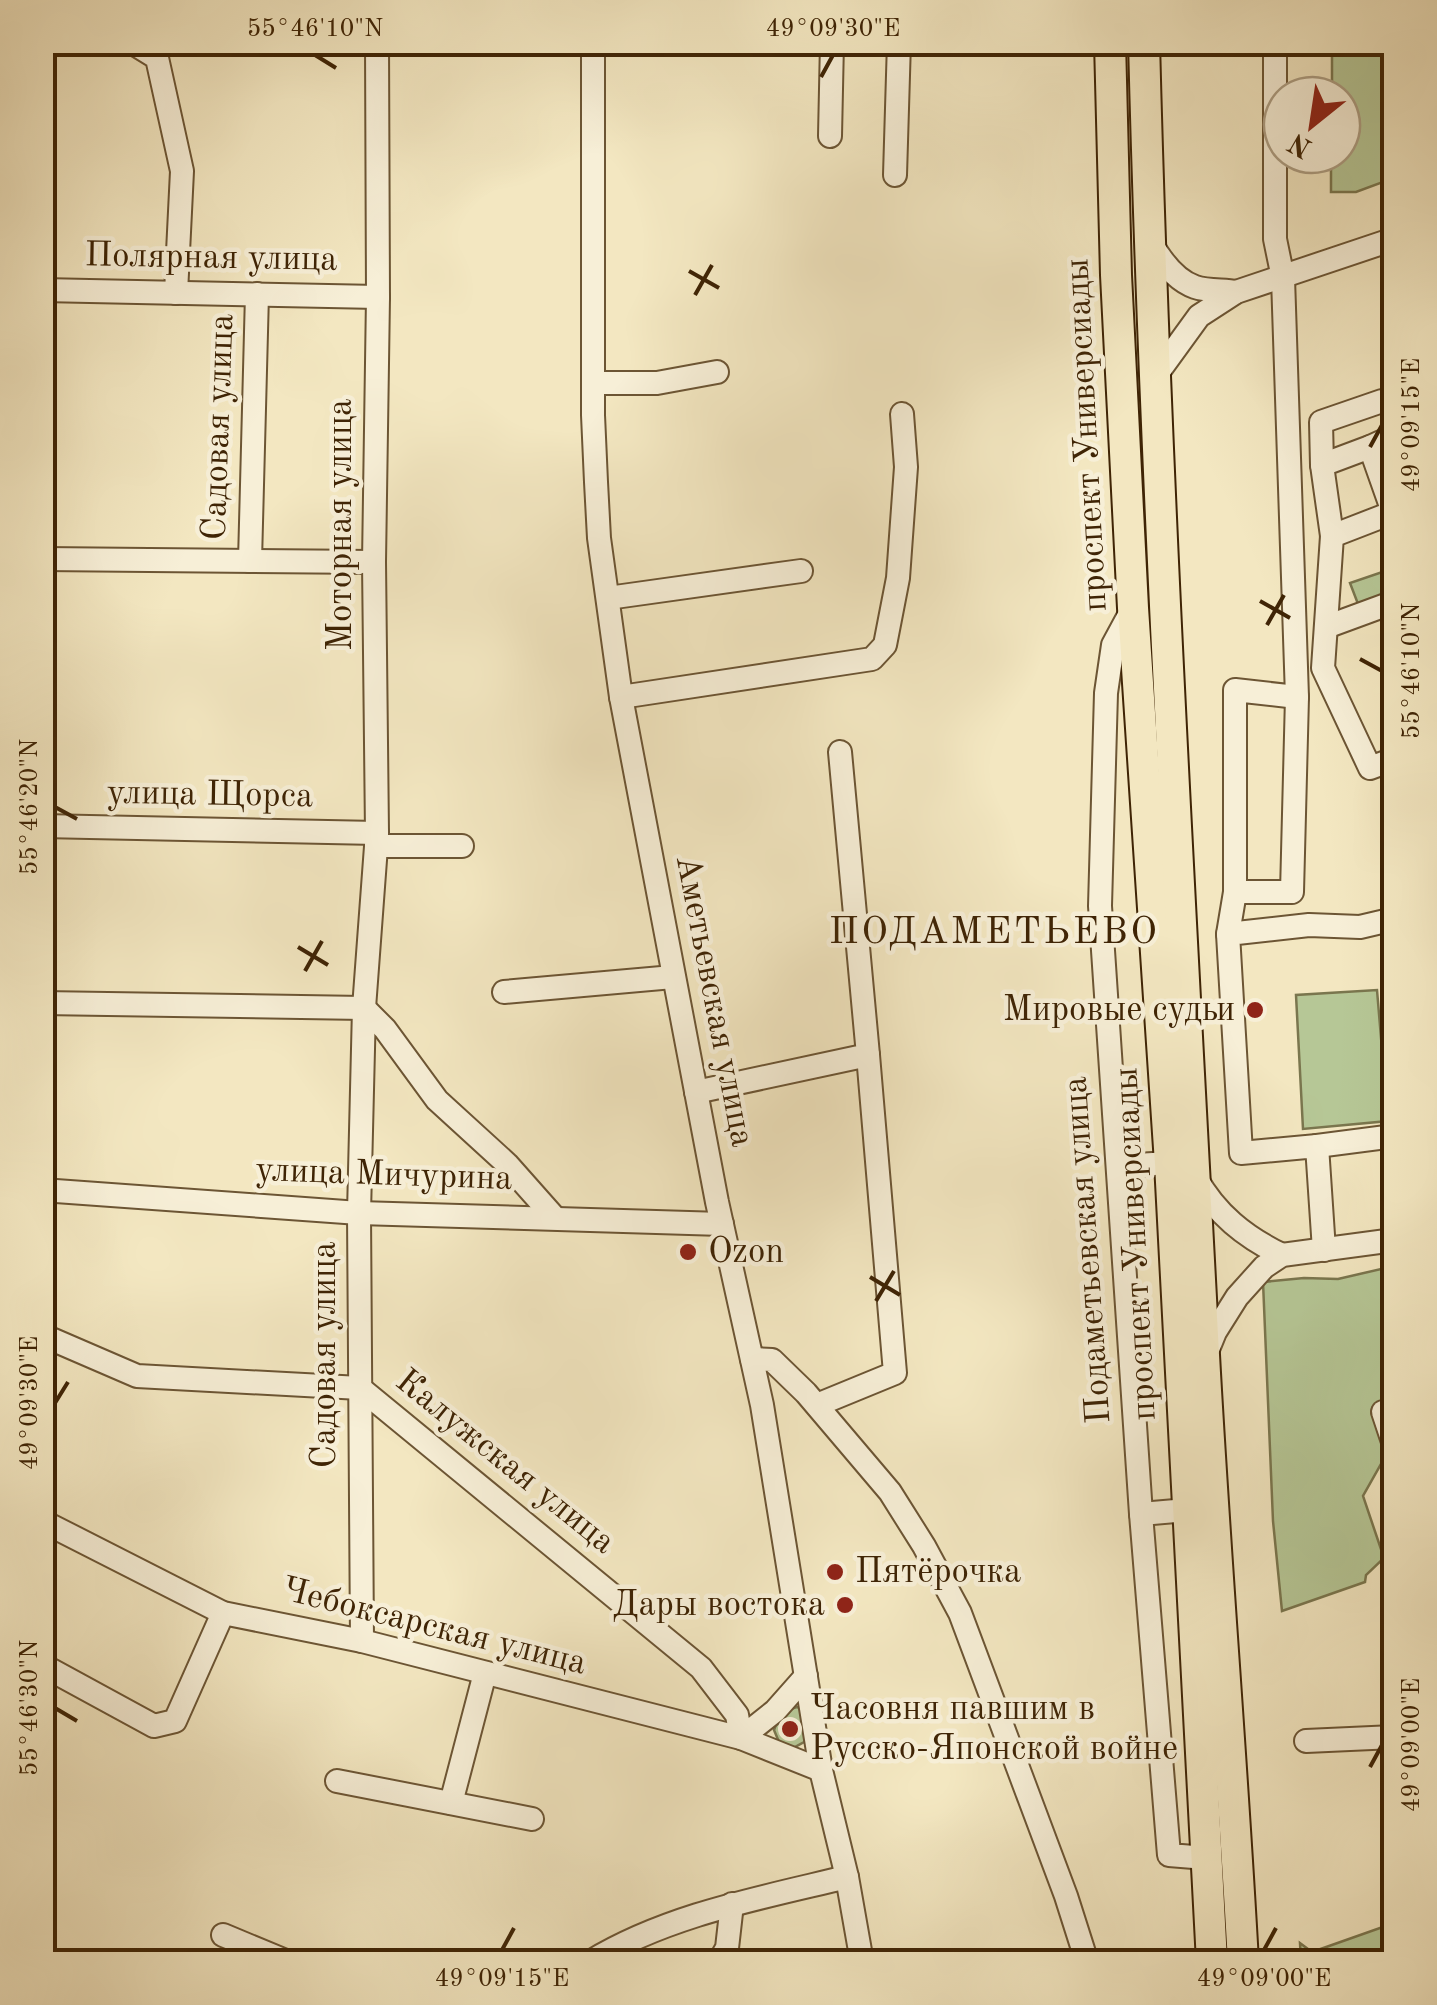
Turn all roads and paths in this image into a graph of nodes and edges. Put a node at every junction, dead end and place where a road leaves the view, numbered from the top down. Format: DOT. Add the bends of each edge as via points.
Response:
graph roads {
  1 [pos="131,42"];
  2 [pos="377,42"];
  3 [pos="593,42"];
  4 [pos="832,42"];
  5 [pos="898,42"];
  6 [pos="1110,42"];
  7 [pos="1144,42"];
  8 [pos="1275,42"];
  9 [pos="830,136"];
  10 [pos="896,176"];
  11 [pos="1149,238"];
  12 [pos="1394,238"];
  13 [pos="1283,278"];
  14 [pos="42,290"];
  15 [pos="176,292"];
  16 [pos="1236,292"];
  17 [pos="258,294"];
  18 [pos="378,297"];
  19 [pos="718,372"];
  20 [pos="1154,378"];
  21 [pos="593,383"];
  22 [pos="1388,398"];
  23 [pos="902,414"];
  24 [pos="1394,434"];
  25 [pos="1370,447"];
  26 [pos="1322,465"];
  27 [pos="1394,512"];
  28 [pos="1332,536"];
  29 [pos="42,559"];
  30 [pos="250,561"];
  31 [pos="374,562"];
  32 [pos="801,572"];
  33 [pos="608,598"];
  34 [pos="1394,602"];
  35 [pos="1133,608"];
  36 [pos="1326,627"];
  37 [pos="621,697"];
  38 [pos="1298,697"];
  39 [pos="840,752"];
  40 [pos="1394,759"];
  41 [pos="42,826"];
  42 [pos="376,840"];
  43 [pos="462,846"];
  44 [pos="1235,892"];
  45 [pos="1394,918"];
  46 [pos="1228,934"];
  47 [pos="673,977"];
  48 [pos="504,992"];
  49 [pos="42,1002"];
  50 [pos="364,1008"];
  51 [pos="868,1055"];
  52 [pos="696,1092"];
  53 [pos="1394,1136"];
  54 [pos="1317,1146"];
  55 [pos="1119,1166"];
  56 [pos="1183,1170"];
  57 [pos="42,1190"];
  58 [pos="359,1213"];
  59 [pos="554,1217"];
  60 [pos="722,1224"];
  61 [pos="1394,1240"];
  62 [pos="1324,1250"];
  63 [pos="1282,1255"];
  64 [pos="42,1336"];
  65 [pos="1204,1357"];
  66 [pos="752,1359"];
  67 [pos="360,1388"];
  68 [pos="817,1406"];
  69 [pos="1383,1412"];
  70 [pos="1394,1445"];
  71 [pos="1188,1510"];
  72 [pos="1140,1514"];
  73 [pos="42,1521"];
  74 [pos="223,1614"];
  75 [pos="362,1641"];
  76 [pos="42,1665"];
  77 [pos="486,1673"];
  78 [pos="806,1676"];
  79 [pos="1394,1737"];
  80 [pos="741,1738"];
  81 [pos="1306,1741"];
  82 [pos="821,1770"];
  83 [pos="337,1780"];
  84 [pos="451,1803"];
  85 [pos="532,1819"];
  86 [pos="1206,1858"];
  87 [pos="847,1877"];
  88 [pos="732,1904"];
  89 [pos="1240,1904"];
  90 [pos="223,1934"];
  91 [pos="288,1962"];
  92 [pos="590,1962"];
  93 [pos="719,1962"];
  94 [pos="862,1962"];
  95 [pos="1088,1962"];
  96 [pos="1212,1962"];
  97 [pos="1243,1962"];
  98 [pos="1260,1962"];
  1 -- 15 [label="street" via="156,58 182,171"];
  2 -- 18 [label="street, Моторная улица"];
  3 -- 21 [label="street, Аметьевская улица"];
  4 -- 9 [label="street"];
  5 -- 10 [label="street"];
  6 -- 35 [label="main road, проспект Универсиады"];
  7 -- 11 [label="main road, проспект Универсиады"];
  8 -- 13 [label="street" via="1275,239"];
  11 -- 16 [label="street" via="1160,258 1195,287"];
  11 -- 20 [label="main road, проспект Универсиады"];
  12 -- 13 [label="street"];
  13 -- 16 [label="street"];
  13 -- 38 [label="street"];
  14 -- 15 [label="street, Полярная улица"];
  15 -- 17 [label="street, Полярная улица"];
  16 -- 20 [label="street" via="1198,316"];
  17 -- 18 [label="street, Полярная улица"];
  17 -- 30 [label="street, Садовая улица"];
  18 -- 31 [label="street, Моторная улица"];
  19 -- 21 [label="street" via="658,383"];
  20 -- 56 [label="main road, проспект Универсиады"];
  21 -- 33 [label="street, Аметьевская улица"];
  22 -- 24 [label="street"];
  22 -- 26 [label="street" via="1321,422"];
  23 -- 37 [label="street" via="906,468 898,578 885,645 872,659"];
  24 -- 25 [label="street"];
  25 -- 26 [label="street"];
  25 -- 27 [label="street"];
  26 -- 28 [label="street"];
  27 -- 28 [label="street"];
  28 -- 36 [label="street"];
  29 -- 30 [label="street"];
  30 -- 31 [label="street"];
  31 -- 42 [label="street, Моторная улица"];
  32 -- 33 [label="street"];
  33 -- 37 [label="street, Аметьевская улица"];
  34 -- 36 [label="street"];
  35 -- 55 [label="street, Подаметьевская улица" via="1113,645 1106,693 1100,906"];
  35 -- 56 [label="main road, проспект Универсиады"];
  36 -- 40 [label="street" via="1324,668 1370,768"];
  37 -- 47 [label="street, Аметьевская улица"];
  38 -- 44 [label="street" via="1292,892"];
  38 -- 44 [label="street" via="1235,690"];
  39 -- 51 [label="street"];
  41 -- 42 [label="street, улица Щорса"];
  42 -- 43 [label="street, улица Щорса"];
  42 -- 50 [label="street, Моторная улица"];
  44 -- 46 [label="street"];
  45 -- 46 [label="street" via="1360,927"];
  46 -- 54 [label="street" via="1242,1153"];
  47 -- 48 [label="street"];
  47 -- 52 [label="street, Аметьевская улица"];
  49 -- 50 [label="street"];
  50 -- 58 [label="street, Садовая улица"];
  50 -- 59 [label="street" via="437,1100"];
  51 -- 52 [label="street"];
  51 -- 68 [label="street" via="895,1372"];
  52 -- 60 [label="street, Аметьевская улица"];
  53 -- 54 [label="street"];
  54 -- 62 [label="street"];
  55 -- 56 [label="street"];
  55 -- 72 [label="street, Подаметьевская улица"];
  56 -- 63 [label="street" via="1232,1224"];
  56 -- 65 [label="main road, проспект Универсиады"];
  56 -- 71 [label="main road, проспект Универсиады"];
  57 -- 58 [label="street, улица Мичурина"];
  58 -- 59 [label="street, улица Мичурина"];
  58 -- 67 [label="street, Садовая улица"];
  59 -- 60 [label="street, улица Мичурина"];
  60 -- 66 [label="street, Аметьевская улица"];
  61 -- 62 [label="street"];
  62 -- 63 [label="street"];
  63 -- 65 [label="street" via="1237,1296"];
  64 -- 67 [label="street, Калужская улица" via="137,1376"];
  65 -- 89 [label="main road, проспект Универсиады"];
  66 -- 68 [label="street" via="772,1360"];
  66 -- 78 [label="street, Аметьевская улица"];
  67 -- 75 [label="street, Садовая улица"];
  67 -- 80 [label="street, Калужская улица" via="702,1668 736,1715"];
  68 -- 95 [label="street" via="890,1492 960,1613"];
  69 -- 70 [label="street"];
  71 -- 72 [label="street"];
  71 -- 86 [label="main road, проспект Универсиады"];
  72 -- 86 [label="street, Подаметьевская улица" via="1169,1855"];
  73 -- 74 [label="street, Чебоксарская улица"];
  74 -- 75 [label="street, Чебоксарская улица"];
  74 -- 76 [label="street" via="175,1721 154,1726"];
  75 -- 77 [label="street, Чебоксарская улица"];
  77 -- 80 [label="street, Чебоксарская улица"];
  77 -- 84 [label="street"];
  78 -- 80 [label="street"];
  78 -- 82 [label="street, Аметьевская улица"];
  79 -- 81 [label="street"];
  80 -- 82 [label="street, Чебоксарская улица"];
  82 -- 87 [label="street, Аметьевская улица"];
  83 -- 84 [label="street"];
  84 -- 85 [label="street"];
  86 -- 96 [label="main road, проспект Универсиады"];
  87 -- 88 [label="street"];
  87 -- 94 [label="street, Аметьевская улица"];
  88 -- 92 [label="street"];
  88 -- 93 [label="street"];
  89 -- 97 [label="main road, проспект Универсиады"];
  89 -- 98 [label="main road"];
  90 -- 91 [label="street"];
}
